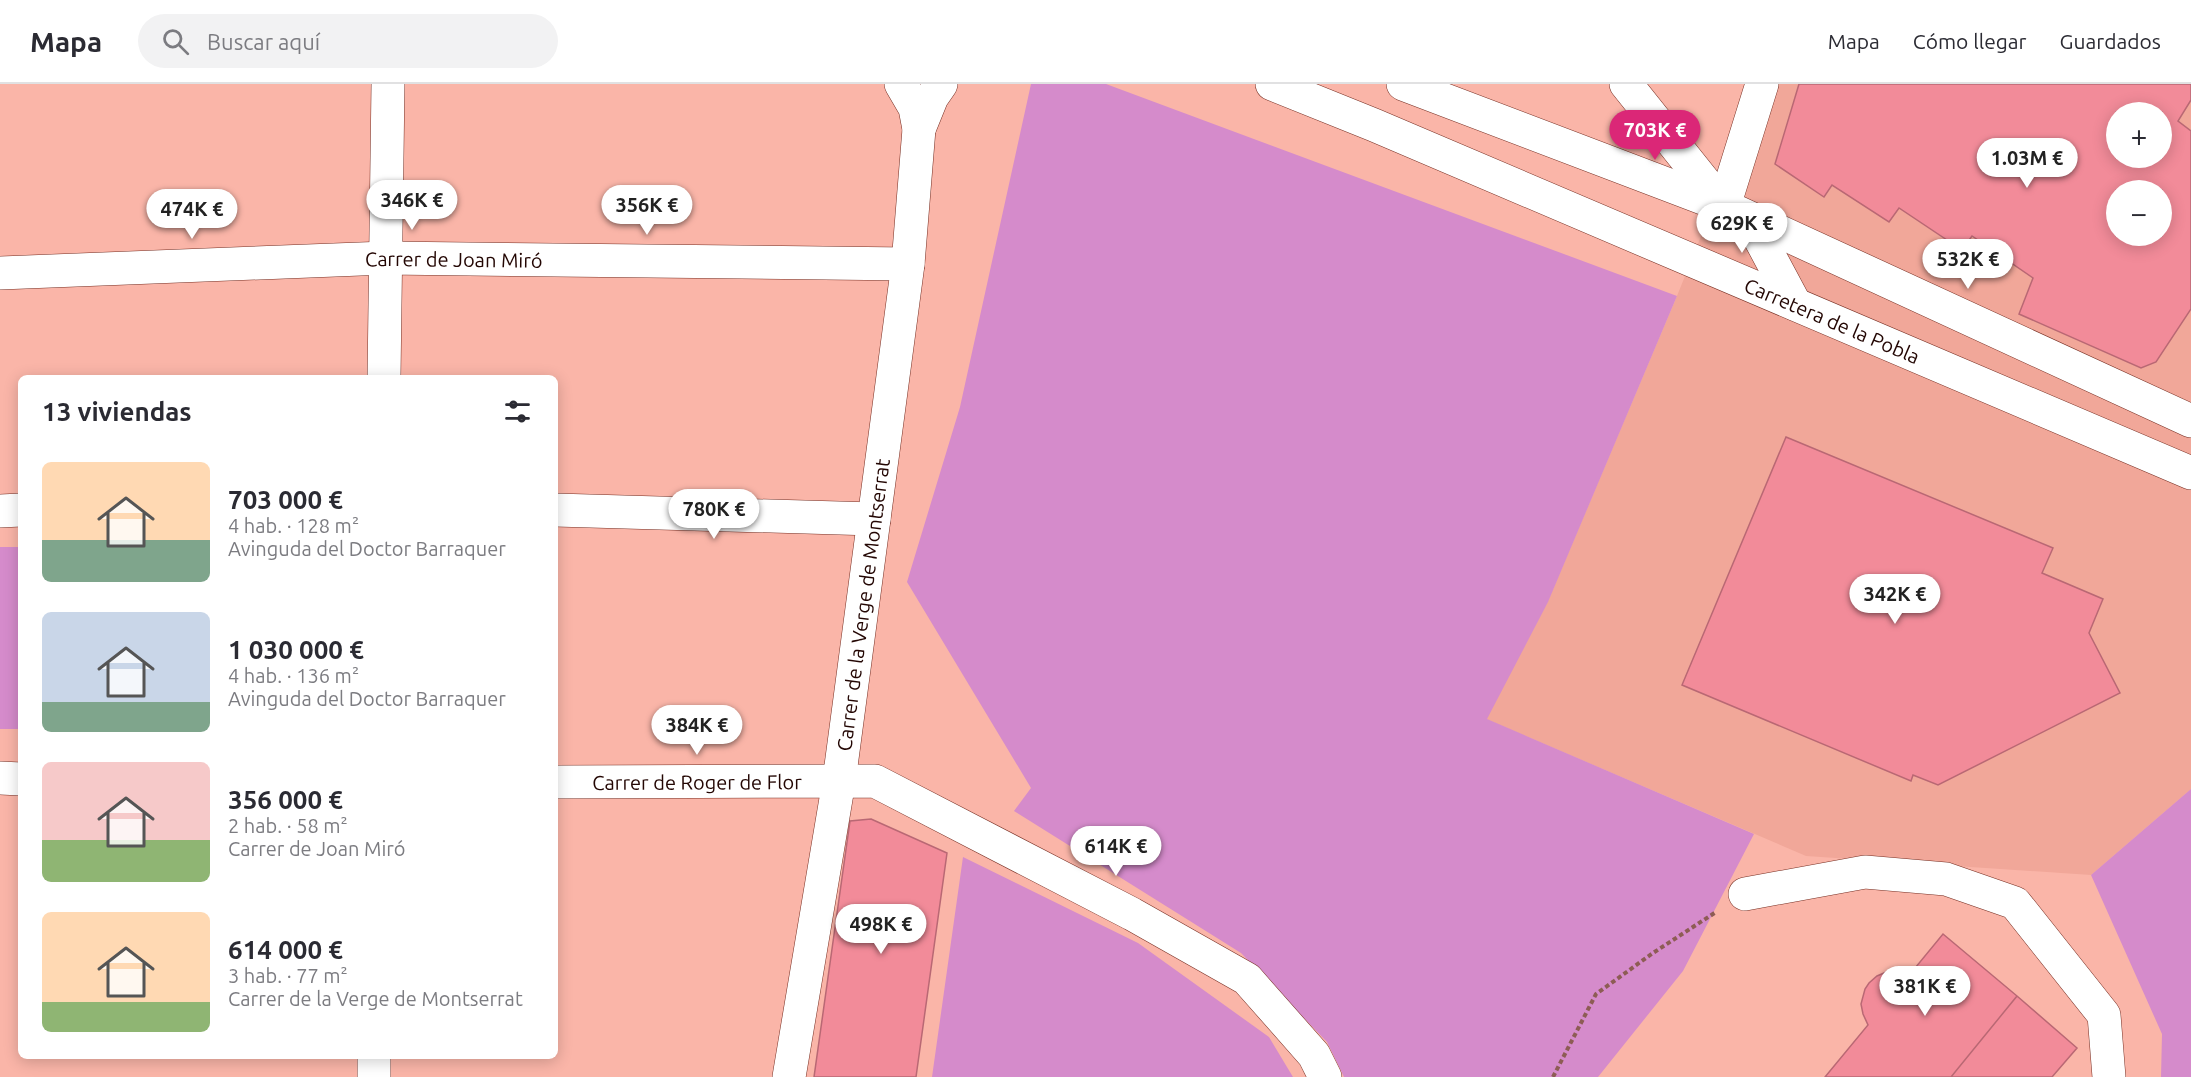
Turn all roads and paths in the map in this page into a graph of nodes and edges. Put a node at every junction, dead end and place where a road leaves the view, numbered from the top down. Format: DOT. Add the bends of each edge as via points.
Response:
graph roads {
  1 [pos="388,84"];
  2 [pos="901,84"];
  3 [pos="941,84"];
  4 [pos="1272,84"];
  5 [pos="1403,84"];
  6 [pos="1626,84"];
  7 [pos="1762,84"];
  8 [pos="919,129"];
  9 [pos="1737,212"];
  10 [pos="386,258"];
  11 [pos="908,264"];
  12 [pos="0,273"];
  13 [pos="1795,304"];
  14 [pos="384,375"];
  15 [pos="2191,421"];
  16 [pos="2191,473"];
  17 [pos="0,510"];
  18 [pos="18,510"];
  19 [pos="558,510"];
  20 [pos="874,519"];
  21 [pos="0,778"];
  22 [pos="18,778"];
  23 [pos="839,781"];
  24 [pos="558,782"];
  25 [pos="1745,894"];
  26 [pos="374,1059"];
  27 [pos="374,1077"];
  28 [pos="789,1077"];
  29 [pos="1325,1077"];
  30 [pos="1553,1077"];
  31 [pos="2109,1077"];
  1 -- 10 [label="street"];
  2 -- 8 [label="street, Carrer de la Verge de Montserrat" via="915,108"];
  3 -- 8 [label="street, Carrer de la Verge de Montserrat"];
  4 -- 13 [label="street, Carretera de la Pobla"];
  5 -- 9 [label="street"];
  6 -- 9 [label="street"];
  7 -- 9 [label="street"];
  8 -- 11 [label="street, Carrer de la Verge de Montserrat"];
  9 -- 13 [label="street"];
  9 -- 15 [label="street"];
  10 -- 11 [label="street, Carrer de Joan Miró"];
  10 -- 12 [label="street, Carrer de Joan Miró"];
  10 -- 14 [label="street"];
  11 -- 20 [label="street, Carrer de la Verge de Montserrat"];
  13 -- 16 [label="street, Carretera de la Pobla"];
  17 -- 18 [label="street"];
  19 -- 20 [label="street"];
  20 -- 23 [label="street, Carrer de la Verge de Montserrat"];
  21 -- 22 [label="street"];
  23 -- 24 [label="street, Carrer de Roger de Flor"];
  23 -- 28 [label="street, Carrer de la Verge de Montserrat"];
  23 -- 29 [label="street, Carrer de Roger de Flor" via="875,781 1132,914 1247,979 1314,1055"];
  25 -- 30 [label="path" via="1596,994"];
  25 -- 31 [label="street" via="1865,873 1946,879 2015,903 2104,1015"];
  26 -- 27 [label="street"];
}
